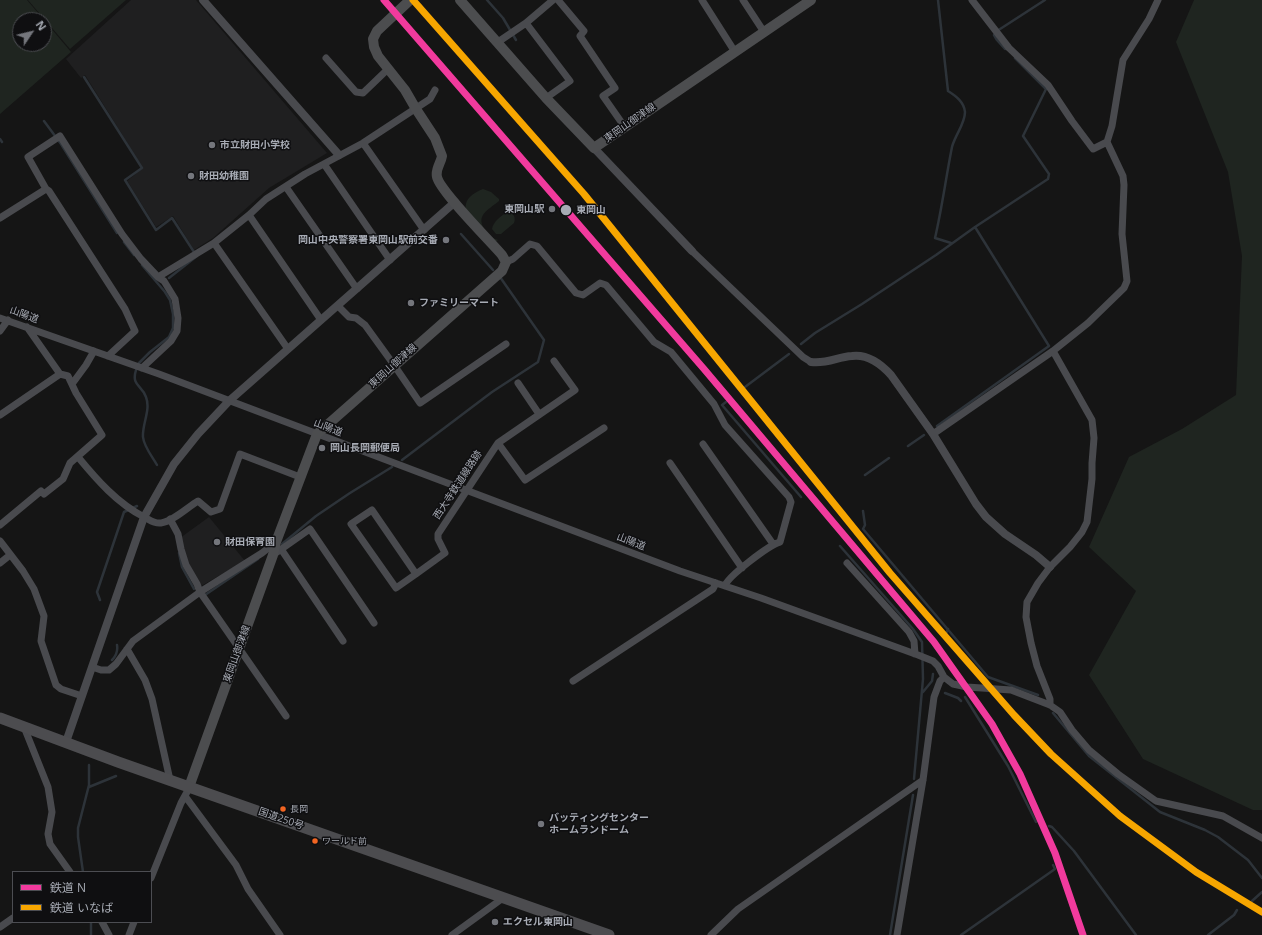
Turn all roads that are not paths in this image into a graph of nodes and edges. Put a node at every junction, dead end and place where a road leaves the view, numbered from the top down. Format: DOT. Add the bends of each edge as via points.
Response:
graph roads {
  1 [pos="203,0"];
  2 [pos="410,0"];
  3 [pos="460,0"];
  4 [pos="553,0"];
  5 [pos="558,0"];
  6 [pos="702,0"];
  7 [pos="743,0"];
  8 [pos="811,0"];
  9 [pos="972,0"];
  10 [pos="1158,0"];
  11 [pos="526,23"];
  12 [pos="764,32"];
  13 [pos="498,42"];
  14 [pos="735,52"];
  15 [pos="326,58"];
  16 [pos="388,69"];
  17 [pos="435,90"];
  18 [pos="546,98"];
  19 [pos="416,109"];
  20 [pos="624,126"];
  21 [pos="1107,142"];
  22 [pos="362,143"];
  23 [pos="594,148"];
  24 [pos="339,155"];
  25 [pos="324,164"];
  26 [pos="286,187"];
  27 [pos="46,189"];
  28 [pos="455,202"];
  29 [pos="249,215"];
  30 [pos="0,218"];
  31 [pos="424,230"];
  32 [pos="214,243"];
  33 [pos="692,251"];
  34 [pos="390,260"];
  35 [pos="506,262"];
  36 [pos="158,277"];
  37 [pos="357,289"];
  38 [pos="338,306"];
  39 [pos="0,318"];
  40 [pos="8,320"];
  41 [pos="321,320"];
  42 [pos="27,327"];
  43 [pos="0,331"];
  44 [pos="506,344"];
  45 [pos="288,349"];
  46 [pos="94,351"];
  47 [pos="1053,351"];
  48 [pos="108,356"];
  49 [pos="554,361"];
  50 [pos="811,362"];
  51 [pos="394,365"];
  52 [pos="142,368"];
  53 [pos="60,374"];
  54 [pos="518,383"];
  55 [pos="72,384"];
  56 [pos="229,401"];
  57 [pos="539,414"];
  58 [pos="0,415"];
  59 [pos="604,428"];
  60 [pos="317,434"];
  61 [pos="933,434"];
  62 [pos="703,444"];
  63 [pos="496,445"];
  64 [pos="78,456"];
  65 [pos="670,463"];
  66 [pos="300,477"];
  67 [pos="466,490"];
  68 [pos="144,517"];
  69 [pos="170,520"];
  70 [pos="0,525"];
  71 [pos="0,541"];
  72 [pos="774,544"];
  73 [pos="277,549"];
  74 [pos="10,555"];
  75 [pos="0,563"];
  76 [pos="847,563"];
  77 [pos="742,568"];
  78 [pos="1050,568"];
  79 [pos="416,574"];
  80 [pos="716,583"];
  81 [pos="725,586"];
  82 [pos="200,592"];
  83 [pos="374,623"];
  84 [pos="343,641"];
  85 [pos="240,647"];
  86 [pos="127,649"];
  87 [pos="917,655"];
  88 [pos="92,667"];
  89 [pos="944,677"];
  90 [pos="573,681"];
  91 [pos="82,696"];
  92 [pos="1050,704"];
  93 [pos="286,716"];
  94 [pos="0,718"];
  95 [pos="25,731"];
  96 [pos="66,742"];
  97 [pos="170,780"];
  98 [pos="923,780"];
  99 [pos="187,791"];
  100 [pos="1250,831"];
  101 [pos="1262,833"];
  102 [pos="1262,838"];
  103 [pos="69,871"];
  104 [pos="152,875"];
  105 [pos="503,898"];
  106 [pos="12,919"];
  107 [pos="103,923"];
  108 [pos="134,923"];
  109 [pos="0,927"];
  110 [pos="109,935"];
  111 [pos="129,935"];
  112 [pos="280,935"];
  113 [pos="452,935"];
  114 [pos="609,935"];
  115 [pos="710,935"];
  116 [pos="897,935"];
  1 -- 24 [label="street"];
  2 -- 16 [label="main road" via="377,31 373,39 378,56"];
  3 -- 13 [label="main road, 東岡山御津線"];
  4 -- 11 [label="street"];
  5 -- 20 [label="street" via="584,31 580,36 615,88 603,96"];
  6 -- 14 [label="street"];
  7 -- 12 [label="street"];
  8 -- 12 [label="main road, 東岡山御津線"];
  9 -- 21 [label="street" via="1009,48 1048,84 1093,149"];
  10 -- 21 [label="street" via="1123,60"];
  11 -- 13 [label="street"];
  11 -- 18 [label="street" via="570,81"];
  12 -- 14 [label="main road, 東岡山御津線"];
  13 -- 18 [label="main road, 東岡山御津線"];
  14 -- 20 [label="main road, 東岡山御津線"];
  15 -- 16 [label="street" via="356,92 363,93"];
  16 -- 19 [label="main road"];
  17 -- 19 [label="street" via="430,99"];
  18 -- 23 [label="main road, 東岡山御津線"];
  19 -- 22 [label="street"];
  19 -- 28 [label="main road" via="441,151 442,156 436,174 438,181"];
  20 -- 23 [label="main road, 東岡山御津線"];
  21 -- 47 [label="street" via="1124,185 1122,234 1127,281 1124,288 1088,323"];
  22 -- 24 [label="street"];
  22 -- 31 [label="street"];
  23 -- 33 [label="street"];
  24 -- 25 [label="street"];
  25 -- 26 [label="street"];
  25 -- 34 [label="street"];
  26 -- 29 [label="street" via="266,199"];
  26 -- 37 [label="street"];
  27 -- 30 [label="street"];
  27 -- 36 [label="street" via="28,157 60,136 122,234"];
  27 -- 48 [label="street" via="125,309 135,331"];
  28 -- 31 [label="street"];
  28 -- 35 [label="main road"];
  29 -- 32 [label="street"];
  29 -- 41 [label="street"];
  31 -- 34 [label="street"];
  32 -- 36 [label="street"];
  32 -- 45 [label="street"];
  33 -- 50 [label="street"];
  34 -- 37 [label="street"];
  35 -- 51 [label="main road, 東岡山御津線" via="502,271"];
  35 -- 72 [label="street" via="530,244 537,246 576,293 583,295 600,283 606,285 654,342 671,352 714,404 726,425 789,497 780,542"];
  36 -- 52 [label="street" via="164,280 175,299 177,331 171,341"];
  37 -- 38 [label="street"];
  38 -- 41 [label="street"];
  38 -- 51 [label="street" via="349,317 356,318 365,325"];
  39 -- 40 [label="street, 山陽道"];
  40 -- 42 [label="street, 山陽道"];
  40 -- 43 [label="street"];
  41 -- 45 [label="street"];
  42 -- 46 [label="street, 山陽道"];
  42 -- 53 [label="street"];
  44 -- 51 [label="street" via="420,403"];
  45 -- 56 [label="street"];
  46 -- 48 [label="street, 山陽道"];
  46 -- 55 [label="street"];
  47 -- 61 [label="street"];
  47 -- 78 [label="street" via="1092,420 1094,438 1087,522 1078,537"];
  48 -- 52 [label="street, 山陽道"];
  49 -- 57 [label="street" via="575,390"];
  50 -- 61 [label="street" via="831,362 852,356 865,357 879,364 891,375"];
  51 -- 60 [label="main road, 東岡山御津線"];
  52 -- 56 [label="street, 山陽道"];
  53 -- 55 [label="street" via="68,376"];
  53 -- 58 [label="street"];
  54 -- 57 [label="street"];
  55 -- 64 [label="street" via="102,435"];
  56 -- 60 [label="street, 山陽道"];
  56 -- 68 [label="street" via="174,464"];
  57 -- 63 [label="street"];
  59 -- 63 [label="street" via="525,480"];
  60 -- 66 [label="main road, 東岡山御津線"];
  60 -- 67 [label="street, 山陽道"];
  61 -- 78 [label="street" via="986,517"];
  62 -- 72 [label="street"];
  63 -- 67 [label="street, 西大寺鉄道線路跡"];
  64 -- 68 [label="street" via="100,483 128,508"];
  64 -- 70 [label="street" via="70,464 63,479 44,494 42,491"];
  65 -- 77 [label="street"];
  66 -- 69 [label="street" via="240,454 220,509 211,512 198,501"];
  66 -- 73 [label="main road, 東岡山御津線"];
  67 -- 79 [label="street, 西大寺鉄道線路跡" via="438,534 445,553"];
  67 -- 80 [label="street, 山陽道" via="680,572"];
  68 -- 69 [label="street" via="155,523"];
  68 -- 88 [label="street"];
  69 -- 82 [label="street" via="178,534 186,565"];
  71 -- 74 [label="street"];
  72 -- 77 [label="street"];
  73 -- 82 [label="street" via="262,552"];
  73 -- 83 [label="street" via="310,529"];
  73 -- 84 [label="street"];
  73 -- 85 [label="main road, 東岡山御津線"];
  74 -- 75 [label="street"];
  74 -- 91 [label="street" via="34,589 44,616 41,641 56,685"];
  76 -- 87 [label="street" via="909,632 914,640"];
  77 -- 81 [label="street" via="726,581"];
  78 -- 92 [label="street" via="1028,602 1026,617 1037,666"];
  79 -- 79 [label="street" via="372,510 352,524 396,588"];
  80 -- 81 [label="street, 山陽道"];
  80 -- 90 [label="street" via="713,589"];
  81 -- 87 [label="street, 山陽道"];
  82 -- 85 [label="street"];
  82 -- 86 [label="street" via="133,641"];
  85 -- 93 [label="street"];
  85 -- 99 [label="main road, 東岡山御津線"];
  86 -- 88 [label="street" via="109,670"];
  86 -- 97 [label="street" via="145,680 152,699"];
  87 -- 89 [label="street, 山陽道" via="933,661"];
  88 -- 91 [label="street"];
  89 -- 92 [label="street" via="952,684 1011,690"];
  89 -- 98 [label="street" via="940,680 934,698"];
  91 -- 96 [label="street"];
  92 -- 100 [label="street" via="1060,712 1089,750 1156,800 1223,816"];
  94 -- 95 [label="highway, 国道250号"];
  95 -- 96 [label="highway, 国道250号"];
  95 -- 103 [label="street" via="49,794 52,812 48,834 50,844"];
  96 -- 97 [label="highway, 国道250号"];
  97 -- 99 [label="highway, 国道250号"];
  98 -- 115 [label="street" via="738,909"];
  98 -- 116 [label="street"];
  99 -- 104 [label="street"];
  99 -- 105 [label="highway, 国道250号"];
  99 -- 112 [label="street"];
  100 -- 101 [label="street"];
  100 -- 102 [label="street"];
  105 -- 113 [label="street"];
  105 -- 114 [label="highway, 国道250号"];
  106 -- 109 [label="street"];
  107 -- 110 [label="street"];
  108 -- 111 [label="street"];
}
